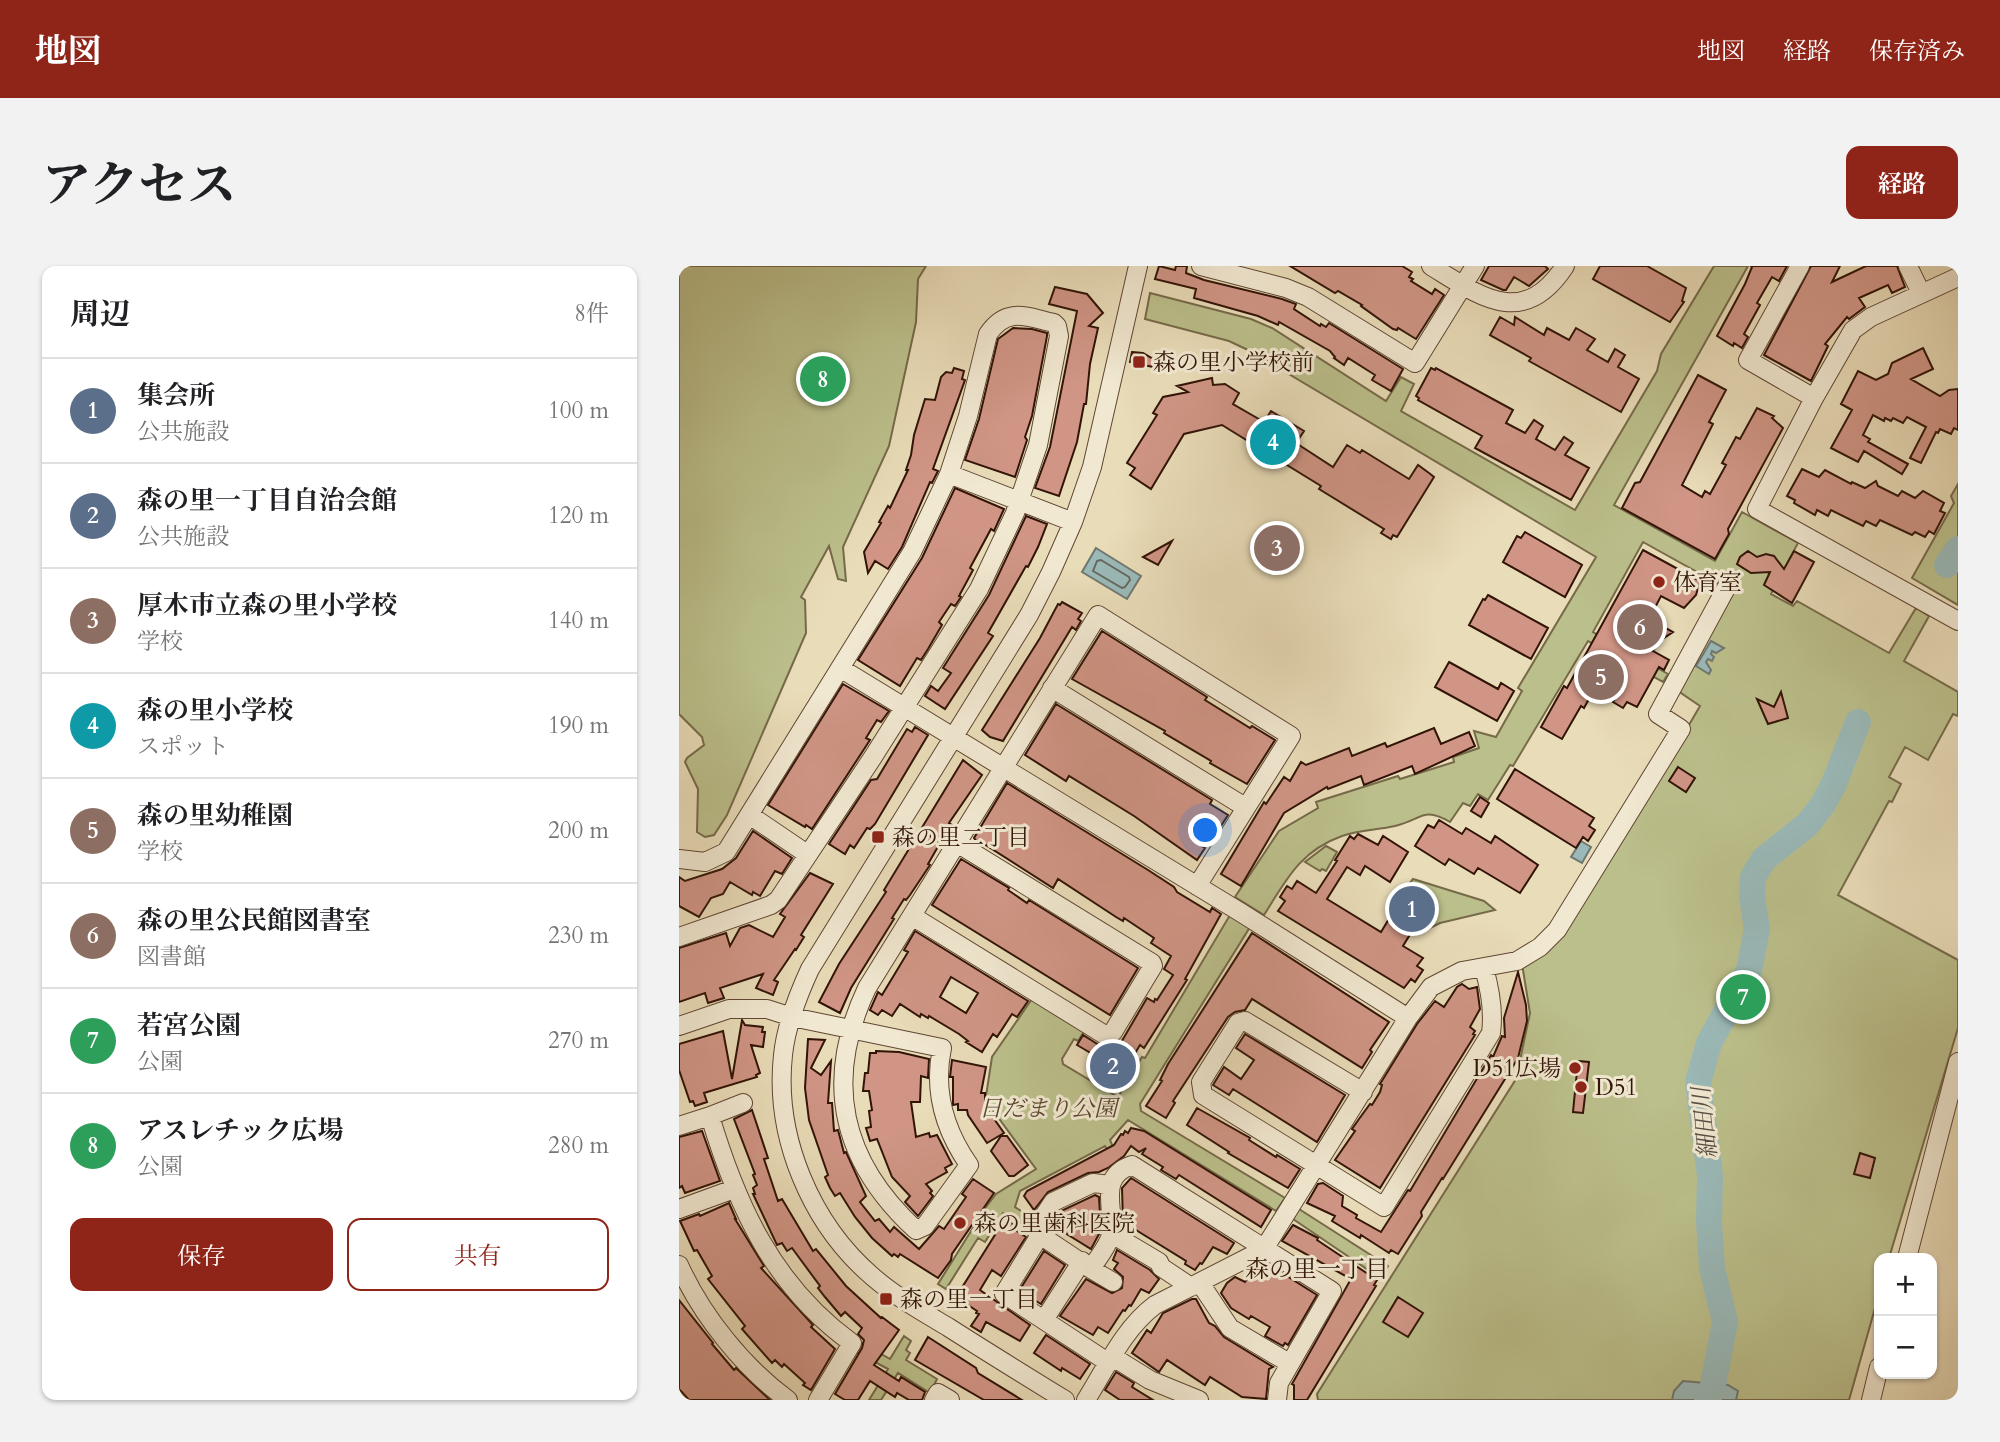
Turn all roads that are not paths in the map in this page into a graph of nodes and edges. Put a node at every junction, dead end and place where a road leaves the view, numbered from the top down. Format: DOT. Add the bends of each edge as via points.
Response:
graph roads {
  1 [pos="1138,266"];
  2 [pos="1202,266"];
  3 [pos="1431,266"];
  4 [pos="1475,266"];
  5 [pos="1565,266"];
  6 [pos="1800,266"];
  7 [pos="1908,266"];
  8 [pos="1958,277"];
  9 [pos="1463,286"];
  10 [pos="1921,293"];
  11 [pos="1814,398"];
  12 [pos="949,474"];
  13 [pos="1020,500"];
  14 [pos="1073,522"];
  15 [pos="1731,579"];
  16 [pos="1958,621"];
  17 [pos="841,668"];
  18 [pos="1052,688"];
  19 [pos="905,707"];
  20 [pos="953,737"];
  21 [pos="1003,768"];
  22 [pos="1245,807"];
  23 [pos="751,816"];
  24 [pos="957,843"];
  25 [pos="807,854"];
  26 [pos="679,859"];
  27 [pos="1197,886"];
  28 [pos="912,916"];
  29 [pos="679,937"];
  30 [pos="1484,968"];
  31 [pos="792,1017"];
  32 [pos="1408,1018"];
  33 [pos="679,1026"];
  34 [pos="851,1029"];
  35 [pos="1958,1062"];
  36 [pos="1363,1092"];
  37 [pos="743,1103"];
  38 [pos="710,1116"];
  39 [pos="1951,1119"];
  40 [pos="679,1126"];
  41 [pos="1318,1166"];
  42 [pos="1110,1185"];
  43 [pos="734,1189"];
  44 [pos="679,1209"];
  45 [pos="1040,1235"];
  46 [pos="1111,1236"];
  47 [pos="1263,1246"];
  48 [pos="1909,1253"];
  49 [pos="679,1265"];
  50 [pos="1086,1265"];
  51 [pos="1113,1282"];
  52 [pos="1196,1285"];
  53 [pos="1044,1320"];
  54 [pos="1111,1360"];
  55 [pos="1289,1363"];
  56 [pos="1876,1379"];
  57 [pos="788,1400"];
  58 [pos="818,1400"];
  59 [pos="934,1400"];
  60 [pos="950,1400"];
  61 [pos="1065,1400"];
  62 [pos="1086,1400"];
  63 [pos="1199,1400"];
  64 [pos="1277,1400"];
  65 [pos="1871,1400"];
  1 -- 14 [label="street" via="1092,467"];
  2 -- 9 [label="street" via="1308,297 1415,363"];
  3 -- 9 [label="street"];
  4 -- 9 [label="street"];
  5 -- 9 [label="street" via="1550,286 1513,303 1489,300"];
  6 -- 11 [label="street" via="1748,360"];
  7 -- 10 [label="street"];
  8 -- 10 [label="street"];
  10 -- 11 [label="street" via="1853,330"];
  11 -- 16 [label="street" via="1756,509"];
  12 -- 13 [label="street"];
  12 -- 13 [label="street" via="995,323 1019,315 1054,323 1059,337 1047,404"];
  12 -- 17 [label="street" via="912,552"];
  13 -- 14 [label="street"];
  13 -- 19 [label="street" via="979,589"];
  14 -- 20 [label="street" via="1029,615"];
  15 -- 30 [label="street" via="1658,713 1681,729 1557,930 1517,961"];
  17 -- 19 [label="street"];
  17 -- 23 [label="street"];
  18 -- 21 [label="street"];
  18 -- 22 [label="street"];
  18 -- 22 [label="street" via="1098,615 1291,736"];
  19 -- 20 [label="street"];
  19 -- 25 [label="street"];
  20 -- 21 [label="street"];
  20 -- 31 [label="street" via="810,969"];
  21 -- 24 [label="street"];
  21 -- 27 [label="street"];
  22 -- 27 [label="street"];
  23 -- 25 [label="street"];
  23 -- 26 [label="street" via="721,856 705,862"];
  24 -- 28 [label="street"];
  24 -- 28 [label="street" via="1151,963 1113,1032 1105,1035"];
  25 -- 29 [label="street" via="771,905"];
  27 -- 32 [label="street"];
  28 -- 34 [label="street" via="867,988"];
  30 -- 32 [label="street" via="1462,971 1431,988"];
  30 -- 41 [label="street" via="1491,1032 1384,1207"];
  31 -- 33 [label="street" via="767,1009 729,1009"];
  31 -- 34 [label="street"];
  31 -- 61 [label="street" via="783,1052 787,1125 795,1162 833,1235 890,1290"];
  32 -- 36 [label="street"];
  34 -- 34 [label="street" via="942,1048 938,1073 943,1115 969,1165 925,1226 916,1230 871,1180 851,1136 842,1100"];
  35 -- 39 [label="street"];
  36 -- 41 [label="street"];
  36 -- 41 [label="street" via="1245,1021 1238,1023 1218,1053 1201,1082 1203,1095"];
  37 -- 38 [label="street"];
  38 -- 40 [label="street"];
  38 -- 43 [label="street"];
  39 -- 48 [label="street"];
  41 -- 47 [label="street"];
  42 -- 45 [label="street" via="1093,1183 1053,1202 1035,1229"];
  42 -- 46 [label="street"];
  42 -- 47 [label="street" via="1121,1169 1132,1165"];
  43 -- 44 [label="street"];
  43 -- 58 [label="street" via="767,1254 800,1298 852,1343"];
  45 -- 50 [label="street"];
  45 -- 53 [label="street" via="1002,1293"];
  46 -- 50 [label="street"];
  46 -- 52 [label="street"];
  47 -- 52 [label="street"];
  47 -- 55 [label="street" via="1332,1291"];
  49 -- 57 [label="street" via="731,1345"];
  50 -- 51 [label="street"];
  50 -- 53 [label="street"];
  52 -- 54 [label="street" via="1142,1315"];
  52 -- 55 [label="street" via="1230,1328"];
  53 -- 54 [label="street"];
  54 -- 62 [label="street"];
  54 -- 63 [label="street"];
  55 -- 64 [label="street"];
  56 -- 65 [label="street"];
  59 -- 60 [label="street" via="938,1393"];
}
